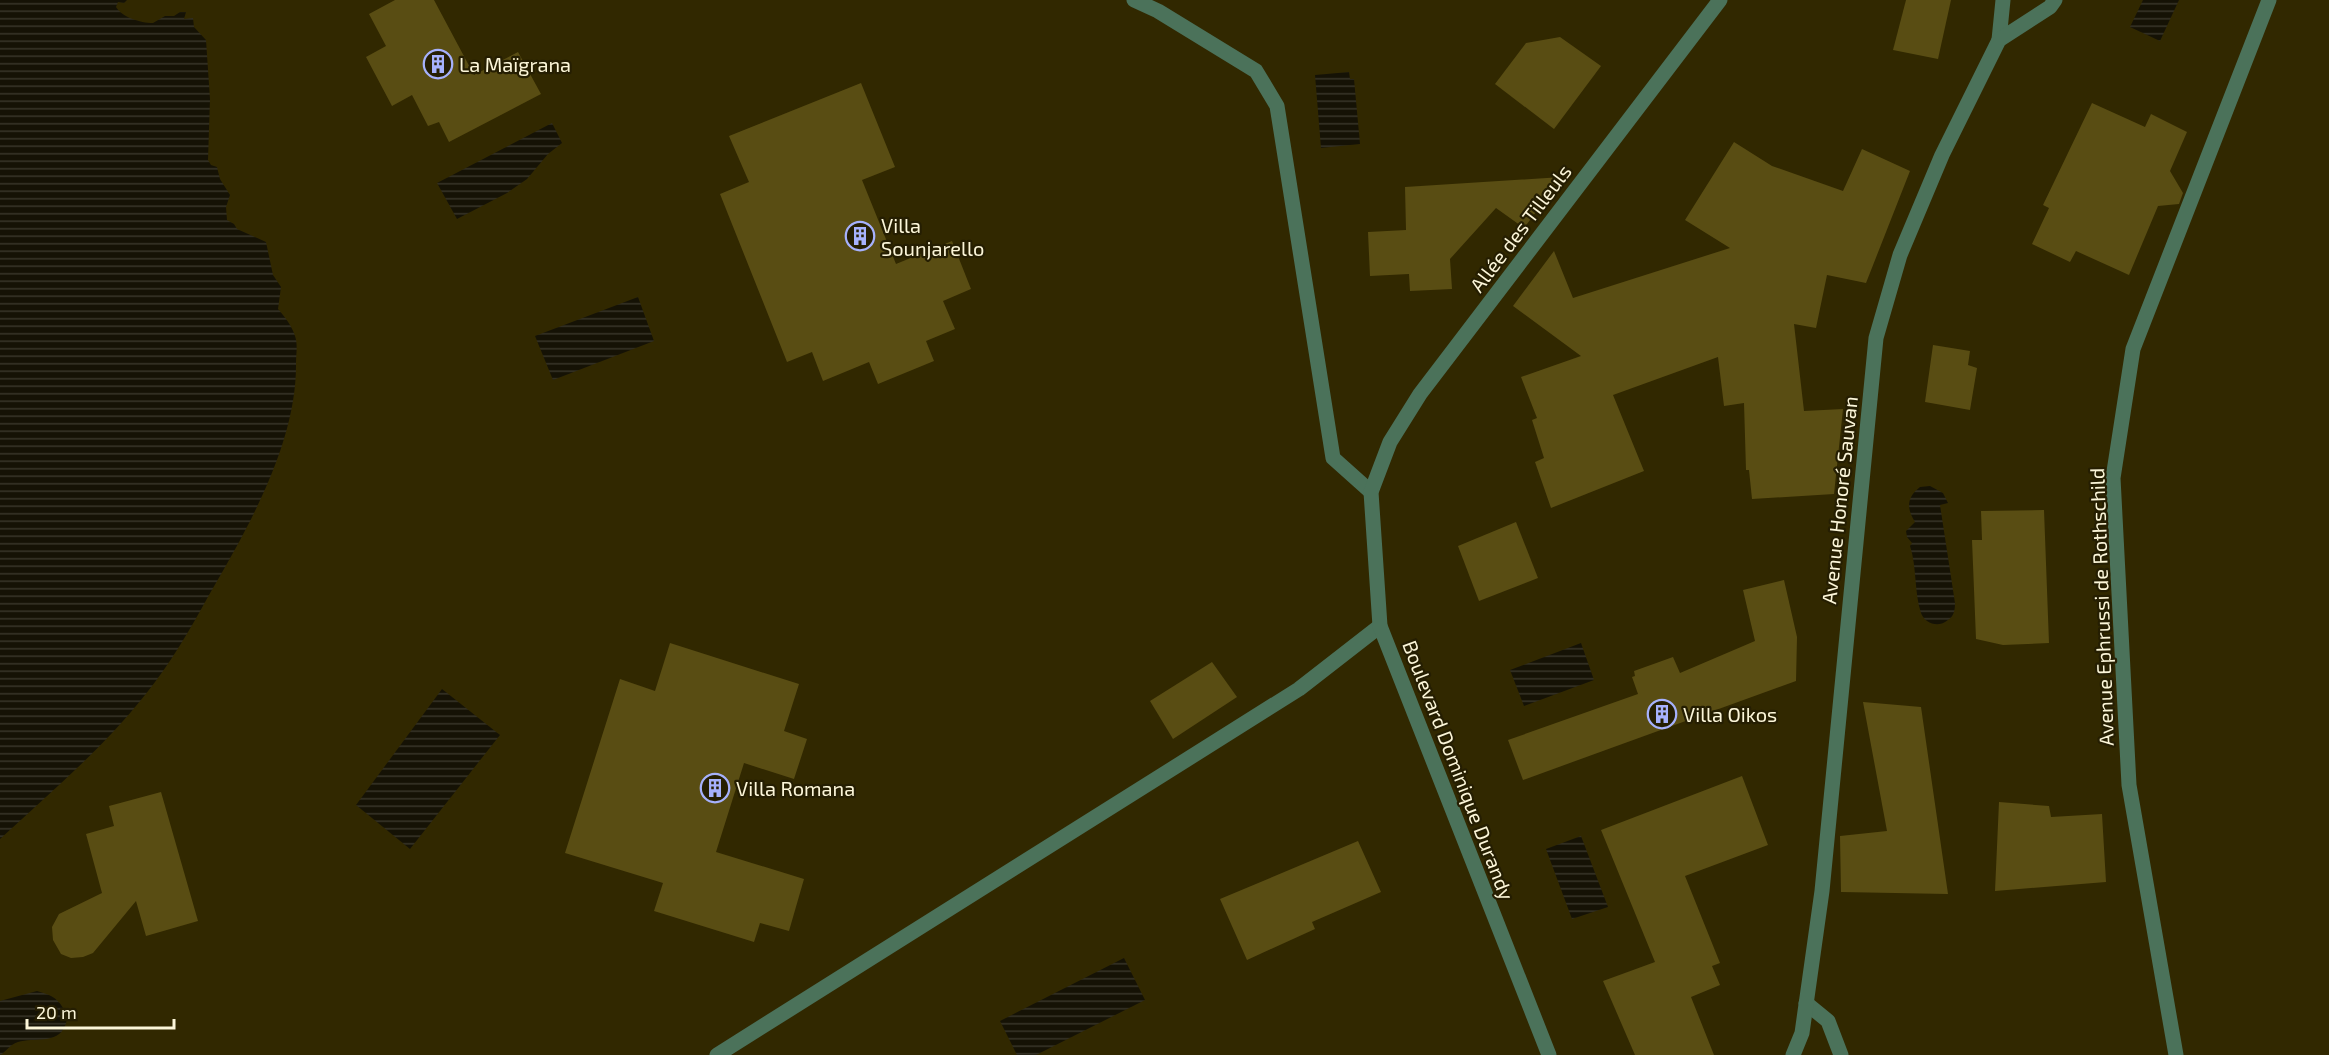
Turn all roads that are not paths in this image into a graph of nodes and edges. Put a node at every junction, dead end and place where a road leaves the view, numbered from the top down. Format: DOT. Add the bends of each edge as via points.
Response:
graph roads {
  1 [pos="1134,0"];
  2 [pos="1720,0"];
  3 [pos="2003,0"];
  4 [pos="2055,0"];
  5 [pos="2269,0"];
  6 [pos="1999,40"];
  7 [pos="1371,492"];
  8 [pos="1380,626"];
  9 [pos="1806,1003"];
  10 [pos="717,1055"];
  11 [pos="1549,1055"];
  12 [pos="1794,1055"];
  13 [pos="1841,1055"];
  14 [pos="2176,1055"];
  1 -- 7 [label="street" via="1256,71 1277,106 1333,458"];
  2 -- 7 [label="street, Allée des Tilleuls" via="1420,394 1390,442"];
  3 -- 6 [label="street"];
  4 -- 6 [label="street"];
  5 -- 14 [label="street, Avenue Ephrussi de Rothschild" via="2133,349 2113,478 2129,785"];
  6 -- 9 [label="street, Avenue Honoré Sauvan" via="1942,155 1900,255 1876,338 1822,891"];
  7 -- 8 [label="street, Boulevard Dominique Durandy"];
  8 -- 10 [label="street" via="1299,689"];
  8 -- 11 [label="street, Boulevard Dominique Durandy"];
  9 -- 12 [label="street, Avenue Honoré Sauvan"];
  9 -- 13 [label="street" via="1828,1022"];
}
